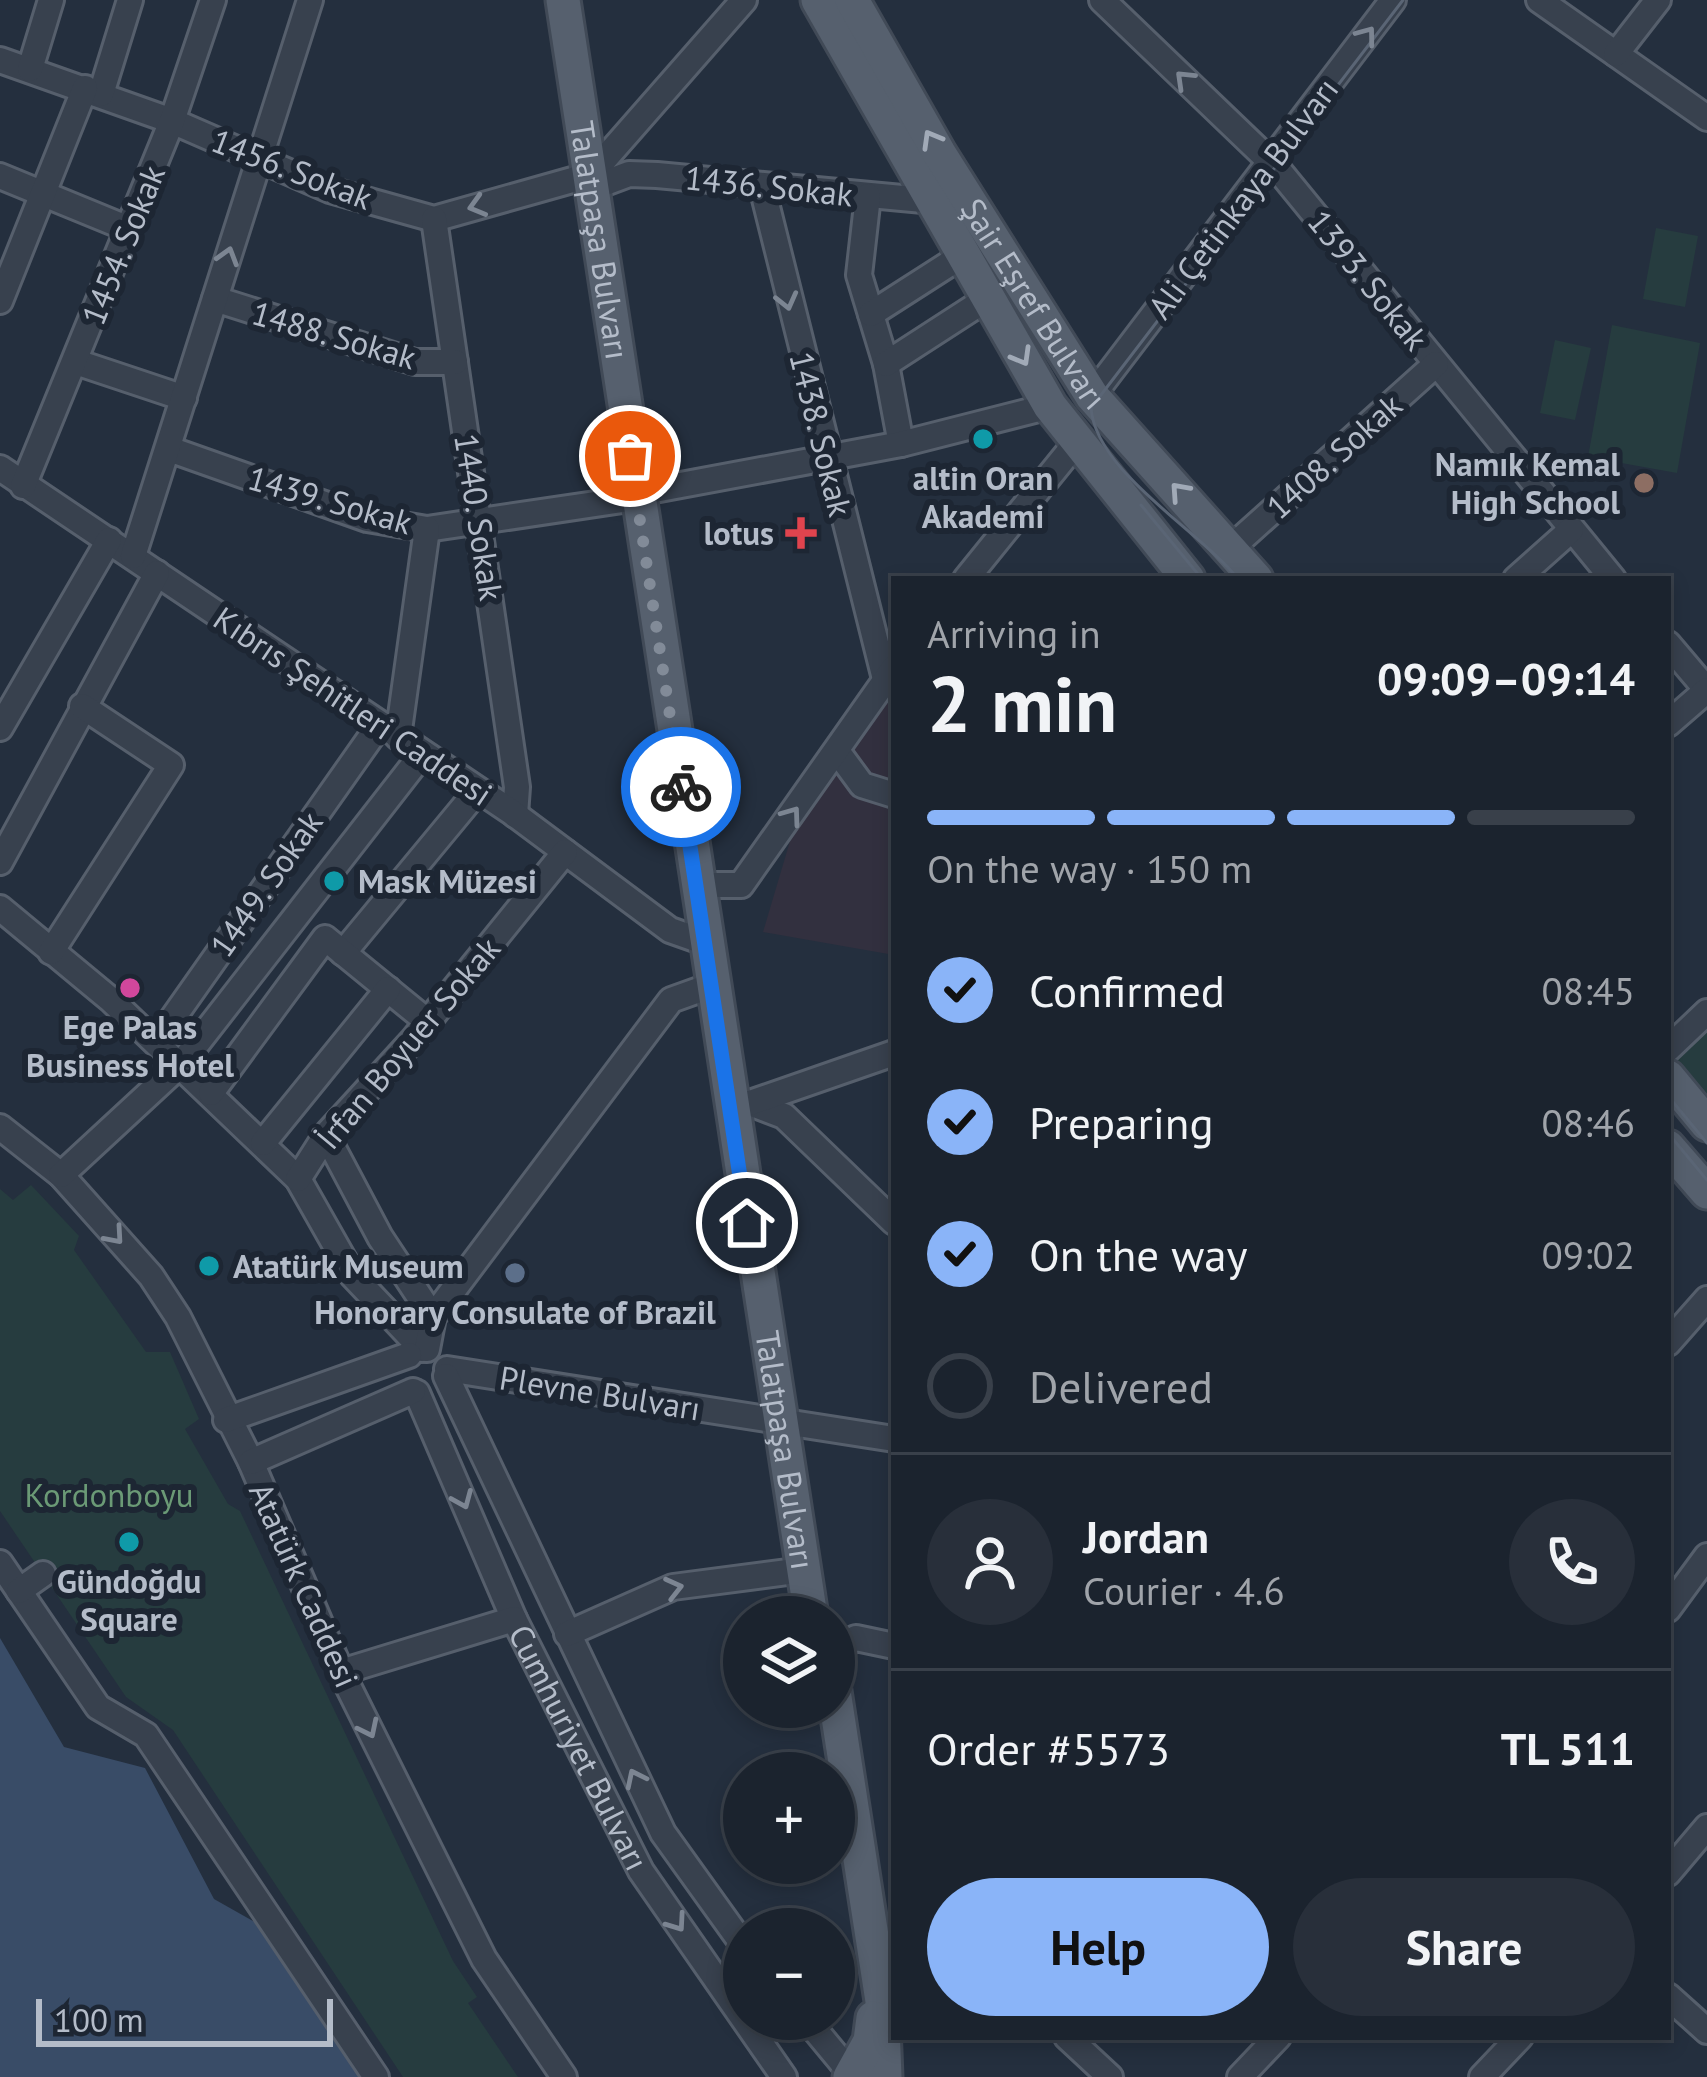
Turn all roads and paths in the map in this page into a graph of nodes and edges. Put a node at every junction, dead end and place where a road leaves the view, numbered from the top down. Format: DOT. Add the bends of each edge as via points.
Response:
graph roads {
  1 [pos="51,0"];
  2 [pos="130,0"];
  3 [pos="213,0"];
  4 [pos="310,0"];
  5 [pos="563,0"];
  6 [pos="581,0"];
  7 [pos="744,0"];
  8 [pos="818,0"];
  9 [pos="852,0"];
  10 [pos="1102,0"];
  11 [pos="1394,0"];
  12 [pos="1539,0"];
  13 [pos="1658,0"];
  14 [pos="1616,54"];
  15 [pos="0,60"];
  16 [pos="30,69"];
  17 [pos="93,91"];
  18 [pos="1707,118"];
  19 [pos="172,122"];
  20 [pos="258,160"];
  21 [pos="1270,161"];
  22 [pos="605,164"];
  23 [pos="639,175"];
  24 [pos="0,176"];
  25 [pos="762,187"];
  26 [pos="44,191"];
  27 [pos="868,196"];
  28 [pos="934,201"];
  29 [pos="434,219"];
  30 [pos="129,229"];
  31 [pos="963,255"];
  32 [pos="988,298"];
  33 [pos="214,299"];
  34 [pos="0,301"];
  35 [pos="871,314"];
  36 [pos="76,362"];
  37 [pos="455,362"];
  38 [pos="886,364"];
  39 [pos="1436,364"];
  40 [pos="1092,396"];
  41 [pos="184,398"];
  42 [pos="1051,406"];
  43 [pos="1076,442"];
  44 [pos="901,444"];
  45 [pos="169,449"];
  46 [pos="826,454"];
  47 [pos="0,468"];
  48 [pos="23,486"];
  49 [pos="645,494"];
  50 [pos="480,524"];
  51 [pos="427,529"];
  52 [pos="1571,530"];
  53 [pos="109,540"];
  54 [pos="1231,548"];
  55 [pos="134,556"];
  56 [pos="157,573"];
  57 [pos="968,576"];
  58 [pos="1186,576"];
  59 [pos="1254,576"];
  60 [pos="1519,576"];
  61 [pos="1610,576"];
  62 [pos="1671,648"];
  63 [pos="891,676"];
  64 [pos="1707,690"];
  65 [pos="82,706"];
  66 [pos="1671,721"];
  67 [pos="0,728"];
  68 [pos="388,732"];
  69 [pos="837,751"];
  70 [pos="423,753"];
  71 [pos="478,790"];
  72 [pos="891,794"];
  73 [pos="515,815"];
  74 [pos="566,852"];
  75 [pos="0,862"];
  76 [pos="711,885"];
  77 [pos="0,908"];
  78 [pos="704,942"];
  79 [pos="223,944"];
  80 [pos="334,945"];
  81 [pos="51,952"];
  82 [pos="255,967"];
  83 [pos="710,986"];
  84 [pos="388,989"];
  85 [pos="1707,1012"];
  86 [pos="428,1022"];
  87 [pos="156,1042"];
  88 [pos="1671,1046"];
  89 [pos="891,1054"];
  90 [pos="181,1064"];
  91 [pos="1671,1081"];
  92 [pos="307,1089"];
  93 [pos="211,1093"];
  94 [pos="750,1103"];
  95 [pos="1707,1124"];
  96 [pos="334,1126"];
  97 [pos="0,1127"];
  98 [pos="263,1143"];
  99 [pos="1671,1150"];
  100 [pos="61,1175"];
  101 [pos="298,1179"];
  102 [pos="1707,1192"];
  103 [pos="891,1219"];
  104 [pos="1707,1299"];
  105 [pos="433,1317"];
  106 [pos="1671,1340"];
  107 [pos="419,1351"];
  108 [pos="447,1373"];
  109 [pos="415,1392"];
  110 [pos="226,1420"];
  111 [pos="786,1426"];
  112 [pos="891,1439"];
  113 [pos="891,1448"];
  114 [pos="250,1462"];
  115 [pos="1707,1556"];
  116 [pos="0,1563"];
  117 [pos="803,1570"];
  118 [pos="43,1574"];
  119 [pos="1686,1585"];
  120 [pos="19,1591"];
  121 [pos="807,1596"];
  122 [pos="819,1596"];
  123 [pos="514,1619"];
  124 [pos="567,1634"];
  125 [pos="855,1638"];
  126 [pos="891,1645"];
  127 [pos="341,1672"];
  128 [pos="827,1728"];
  129 [pos="841,1728"];
  130 [pos="1707,1828"];
  131 [pos="1671,1870"];
  132 [pos="723,1917"];
  133 [pos="888,1994"];
  134 [pos="1671,1999"];
  135 [pos="1707,2031"];
  136 [pos="826,2040"];
  137 [pos="1070,2040"];
  138 [pos="1275,2040"];
  139 [pos="1517,2040"];
  140 [pos="860,2076"];
  141 [pos="376,2077"];
  142 [pos="564,2077"];
  143 [pos="784,2077"];
  144 [pos="1111,2077"];
  145 [pos="1240,2077"];
  146 [pos="1482,2077"];
  1 -- 16 [label="street"];
  2 -- 17 [label="street"];
  3 -- 19 [label="street, 1454. Sokak"];
  4 -- 20 [label="street"];
  5 -- 22 [label="main road, Talatpaşa Bulvarı"];
  6 -- 22 [label="main road, Talatpaşa Bulvarı"];
  7 -- 22 [label="street"];
  8 -- 28 [label="main road, Şair Eşref Bulvarı"];
  40 -- 9 [label="main road, Şair Eşref Bulvarı, one-way"];
  21 -- 10 [label="street, 1393. Sokak, one-way"];
  21 -- 11 [label="street, Ali Çetinkaya Bulvarı, one-way"];
  12 -- 14 [label="street"];
  13 -- 14 [label="street"];
  14 -- 18 [label="street"];
  15 -- 16 [label="street, 1456. Sokak"];
  16 -- 17 [label="street, 1456. Sokak"];
  17 -- 19 [label="street, 1456. Sokak"];
  17 -- 26 [label="street"];
  19 -- 20 [label="street, 1456. Sokak"];
  19 -- 30 [label="street, 1454. Sokak"];
  20 -- 29 [label="street, 1456. Sokak"];
  33 -- 20 [label="street, one-way"];
  21 -- 39 [label="street, 1393. Sokak"];
  21 -- 40 [label="street, Ali Çetinkaya Bulvarı"];
  22 -- 23 [label="street, 1436. Sokak"];
  22 -- 23 [label="street"];
  22 -- 29 [label="street, one-way"];
  22 -- 49 [label="main road, Talatpaşa Bulvarı"];
  23 -- 25 [label="street, 1436. Sokak"];
  24 -- 26 [label="street"];
  25 -- 27 [label="street, 1436. Sokak"];
  25 -- 46 [label="street, 1438. Sokak, one-way"];
  26 -- 30 [label="street"];
  26 -- 34 [label="street"];
  27 -- 28 [label="street, 1436. Sokak"];
  27 -- 35 [label="street" via="859,275"];
  28 -- 31 [label="main road, Şair Eşref Bulvarı"];
  29 -- 37 [label="street, 1440. Sokak"];
  30 -- 36 [label="street, 1454. Sokak"];
  31 -- 32 [label="main road, Şair Eşref Bulvarı"];
  31 -- 35 [label="street"];
  32 -- 38 [label="street"];
  32 -- 42 [label="main road, Şair Eşref Bulvarı, one-way"];
  33 -- 37 [label="street, 1488. Sokak" via="415,362"];
  33 -- 41 [label="street"];
  35 -- 38 [label="street"];
  36 -- 41 [label="street"];
  36 -- 48 [label="street, 1454. Sokak"];
  37 -- 50 [label="street, 1440. Sokak"];
  38 -- 44 [label="street"];
  39 -- 52 [label="street, 1393. Sokak"];
  39 -- 54 [label="street, 1408. Sokak"];
  54 -- 40 [label="main road, Şair Eşref Bulvarı, one-way"];
  41 -- 45 [label="street"];
  42 -- 43 [label="main road, Şair Eşref Bulvarı"];
  42 -- 44 [label="street, 1439. Sokak"];
  43 -- 57 [label="street"];
  43 -- 58 [label="main road, Şair Eşref Bulvarı"];
  44 -- 46 [label="street, 1439. Sokak"];
  45 -- 51 [label="street, 1439. Sokak" via="367,518"];
  45 -- 55 [label="street"];
  46 -- 49 [label="street, 1439. Sokak"];
  46 -- 63 [label="street, 1438. Sokak"];
  47 -- 48 [label="street, Kıbrıs Şehitleri Caddesi"];
  48 -- 53 [label="street, Kıbrıs Şehitleri Caddesi"];
  49 -- 50 [label="street, 1439. Sokak"];
  49 -- 76 [label="main road, Talatpaşa Bulvarı"];
  49 -- 78 [label="main road, Talatpaşa Bulvarı"];
  50 -- 51 [label="street, 1439. Sokak"];
  50 -- 73 [label="street, 1440. Sokak" via="518,787"];
  51 -- 68 [label="street"];
  52 -- 60 [label="street"];
  52 -- 61 [label="street, 1393. Sokak"];
  53 -- 55 [label="street, Kıbrıs Şehitleri Caddesi"];
  53 -- 67 [label="street"];
  54 -- 59 [label="main road, Şair Eşref Bulvarı"];
  55 -- 56 [label="street, Kıbrıs Şehitleri Caddesi"];
  56 -- 65 [label="street"];
  56 -- 68 [label="street, Kıbrıs Şehitleri Caddesi"];
  62 -- 64 [label="street"];
  63 -- 69 [label="street"];
  64 -- 66 [label="street"];
  65 -- 75 [label="street"];
  65 -- 81 [label="street" via="171,765"];
  68 -- 70 [label="street, Kıbrıs Şehitleri Caddesi"];
  68 -- 79 [label="street, 1449. Sokak"];
  69 -- 72 [label="street" via="862,785"];
  76 -- 69 [label="street, one-way" via="741,885"];
  70 -- 71 [label="street, Kıbrıs Şehitleri Caddesi"];
  70 -- 82 [label="street"];
  71 -- 73 [label="street, Kıbrıs Şehitleri Caddesi"];
  71 -- 80 [label="street"];
  73 -- 74 [label="street, Kıbrıs Şehitleri Caddesi"];
  74 -- 78 [label="street, Kıbrıs Şehitleri Caddesi" via="670,930"];
  74 -- 86 [label="street, İrfan Boyuer Sokak"];
  76 -- 94 [label="main road, Talatpaşa Bulvarı"];
  77 -- 81 [label="street"];
  78 -- 83 [label="main road, Talatpaşa Bulvarı"];
  79 -- 82 [label="street"];
  79 -- 87 [label="street, 1449. Sokak"];
  80 -- 84 [label="street"];
  80 -- 93 [label="street"];
  81 -- 87 [label="street"];
  82 -- 90 [label="street"];
  83 -- 105 [label="street" via="671,1000"];
  83 -- 111 [label="main road, Talatpaşa Bulvarı"];
  84 -- 86 [label="street"];
  84 -- 92 [label="street"];
  85 -- 88 [label="street"];
  86 -- 96 [label="street, İrfan Boyuer Sokak"];
  87 -- 90 [label="street"];
  89 -- 94 [label="street"];
  90 -- 93 [label="street"];
  90 -- 100 [label="street"];
  91 -- 95 [label="main road"];
  92 -- 96 [label="street"];
  92 -- 98 [label="street"];
  93 -- 98 [label="street"];
  94 -- 103 [label="street" via="784,1116"];
  94 -- 111 [label="main road, Talatpaşa Bulvarı"];
  96 -- 101 [label="street, İrfan Boyuer Sokak"];
  96 -- 105 [label="street" via="380,1237"];
  97 -- 100 [label="street, Atatürk Caddesi"];
  98 -- 101 [label="street"];
  99 -- 102 [label="main road"];
  100 -- 110 [label="street, Atatürk Caddesi, one-way" via="169,1303"];
  101 -- 107 [label="street" via="353,1276"];
  104 -- 106 [label="street"];
  105 -- 107 [label="street"];
  107 -- 108 [label="street" via="443,1358"];
  107 -- 109 [label="street" via="402,1374"];
  107 -- 110 [label="street"];
  108 -- 109 [label="street" via="439,1389"];
  108 -- 111 [label="street, Plevne Bulvarı"];
  108 -- 124 [label="street, Cumhuriyet Bulvarı"];
  109 -- 114 [label="street"];
  109 -- 123 [label="street, Cumhuriyet Bulvarı, one-way"];
  110 -- 114 [label="street, Atatürk Caddesi"];
  111 -- 112 [label="street, Plevne Bulvarı"];
  111 -- 113 [label="street"];
  111 -- 117 [label="main road, Talatpaşa Bulvarı"];
  111 -- 122 [label="main road, Talatpaşa Bulvarı"];
  114 -- 127 [label="street, Atatürk Caddesi"];
  115 -- 119 [label="street"];
  116 -- 120 [label="street"];
  117 -- 121 [label="main road, Talatpaşa Bulvarı"];
  124 -- 117 [label="street, one-way" via="673,1587"];
  118 -- 120 [label="street"];
  120 -- 141 [label="street" via="98,1707 146,1735"];
  123 -- 127 [label="street"];
  123 -- 143 [label="street, Cumhuriyet Bulvarı, one-way" via="640,1871"];
  132 -- 124 [label="street, Cumhuriyet Bulvarı, one-way" via="663,1833"];
  125 -- 126 [label="street"];
  127 -- 142 [label="street, Atatürk Caddesi, one-way" via="484,1959"];
  128 -- 140 [label="main road" via="874,2012"];
  129 -- 133 [label="main road"];
  130 -- 131 [label="street"];
  133 -- 140 [label="main road"];
  134 -- 135 [label="street"];
  136 -- 140 [label="street"];
  137 -- 144 [label="street"];
  138 -- 145 [label="street"];
  139 -- 146 [label="street"];
}
